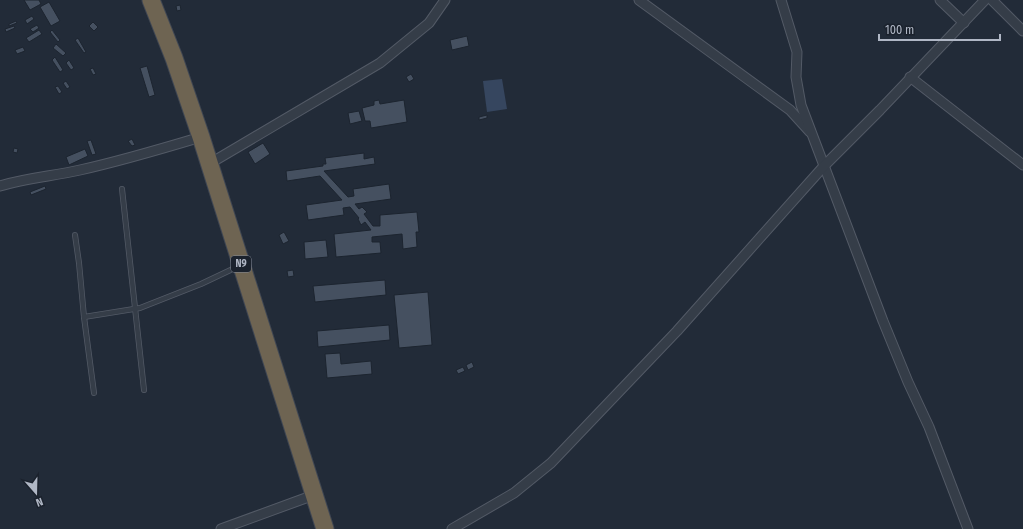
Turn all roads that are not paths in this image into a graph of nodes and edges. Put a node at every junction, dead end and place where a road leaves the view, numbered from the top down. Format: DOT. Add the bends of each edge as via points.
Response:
graph roads {
  1 [pos="151,0"];
  2 [pos="445,0"];
  3 [pos="639,0"];
  4 [pos="781,0"];
  5 [pos="940,0"];
  6 [pos="985,0"];
  7 [pos="992,0"];
  8 [pos="964,23"];
  9 [pos="1023,31"];
  10 [pos="910,77"];
  11 [pos="813,136"];
  12 [pos="201,137"];
  13 [pos="209,164"];
  14 [pos="1023,165"];
  15 [pos="824,166"];
  16 [pos="0,186"];
  17 [pos="122,189"];
  18 [pos="74,235"];
  19 [pos="241,265"];
  20 [pos="135,309"];
  21 [pos="84,317"];
  22 [pos="144,390"];
  23 [pos="94,393"];
  24 [pos="314,495"];
  25 [pos="221,529"];
  26 [pos="325,529"];
  27 [pos="452,529"];
  28 [pos="968,529"];
  1 -- 12 [label="highway, N9"];
  2 -- 13 [label="street" via="429,23 380,63"];
  3 -- 11 [label="street" via="790,110"];
  4 -- 11 [label="street" via="797,52 796,78 801,105"];
  5 -- 8 [label="street"];
  6 -- 8 [label="street"];
  7 -- 9 [label="street"];
  8 -- 10 [label="street"];
  10 -- 14 [label="street"];
  10 -- 15 [label="street"];
  11 -- 15 [label="street"];
  12 -- 13 [label="highway, N9"];
  12 -- 16 [label="street" via="113,163"];
  13 -- 19 [label="highway, N9"];
  15 -- 27 [label="street" via="677,332 551,463 514,493"];
  15 -- 28 [label="street" via="883,321 929,427"];
  17 -- 20 [label="lane"];
  18 -- 21 [label="lane"];
  19 -- 20 [label="lane" via="201,284"];
  19 -- 24 [label="highway, N9"];
  20 -- 21 [label="lane"];
  20 -- 22 [label="lane"];
  21 -- 23 [label="lane"];
  24 -- 25 [label="street"];
  24 -- 26 [label="highway, N9"];
}
